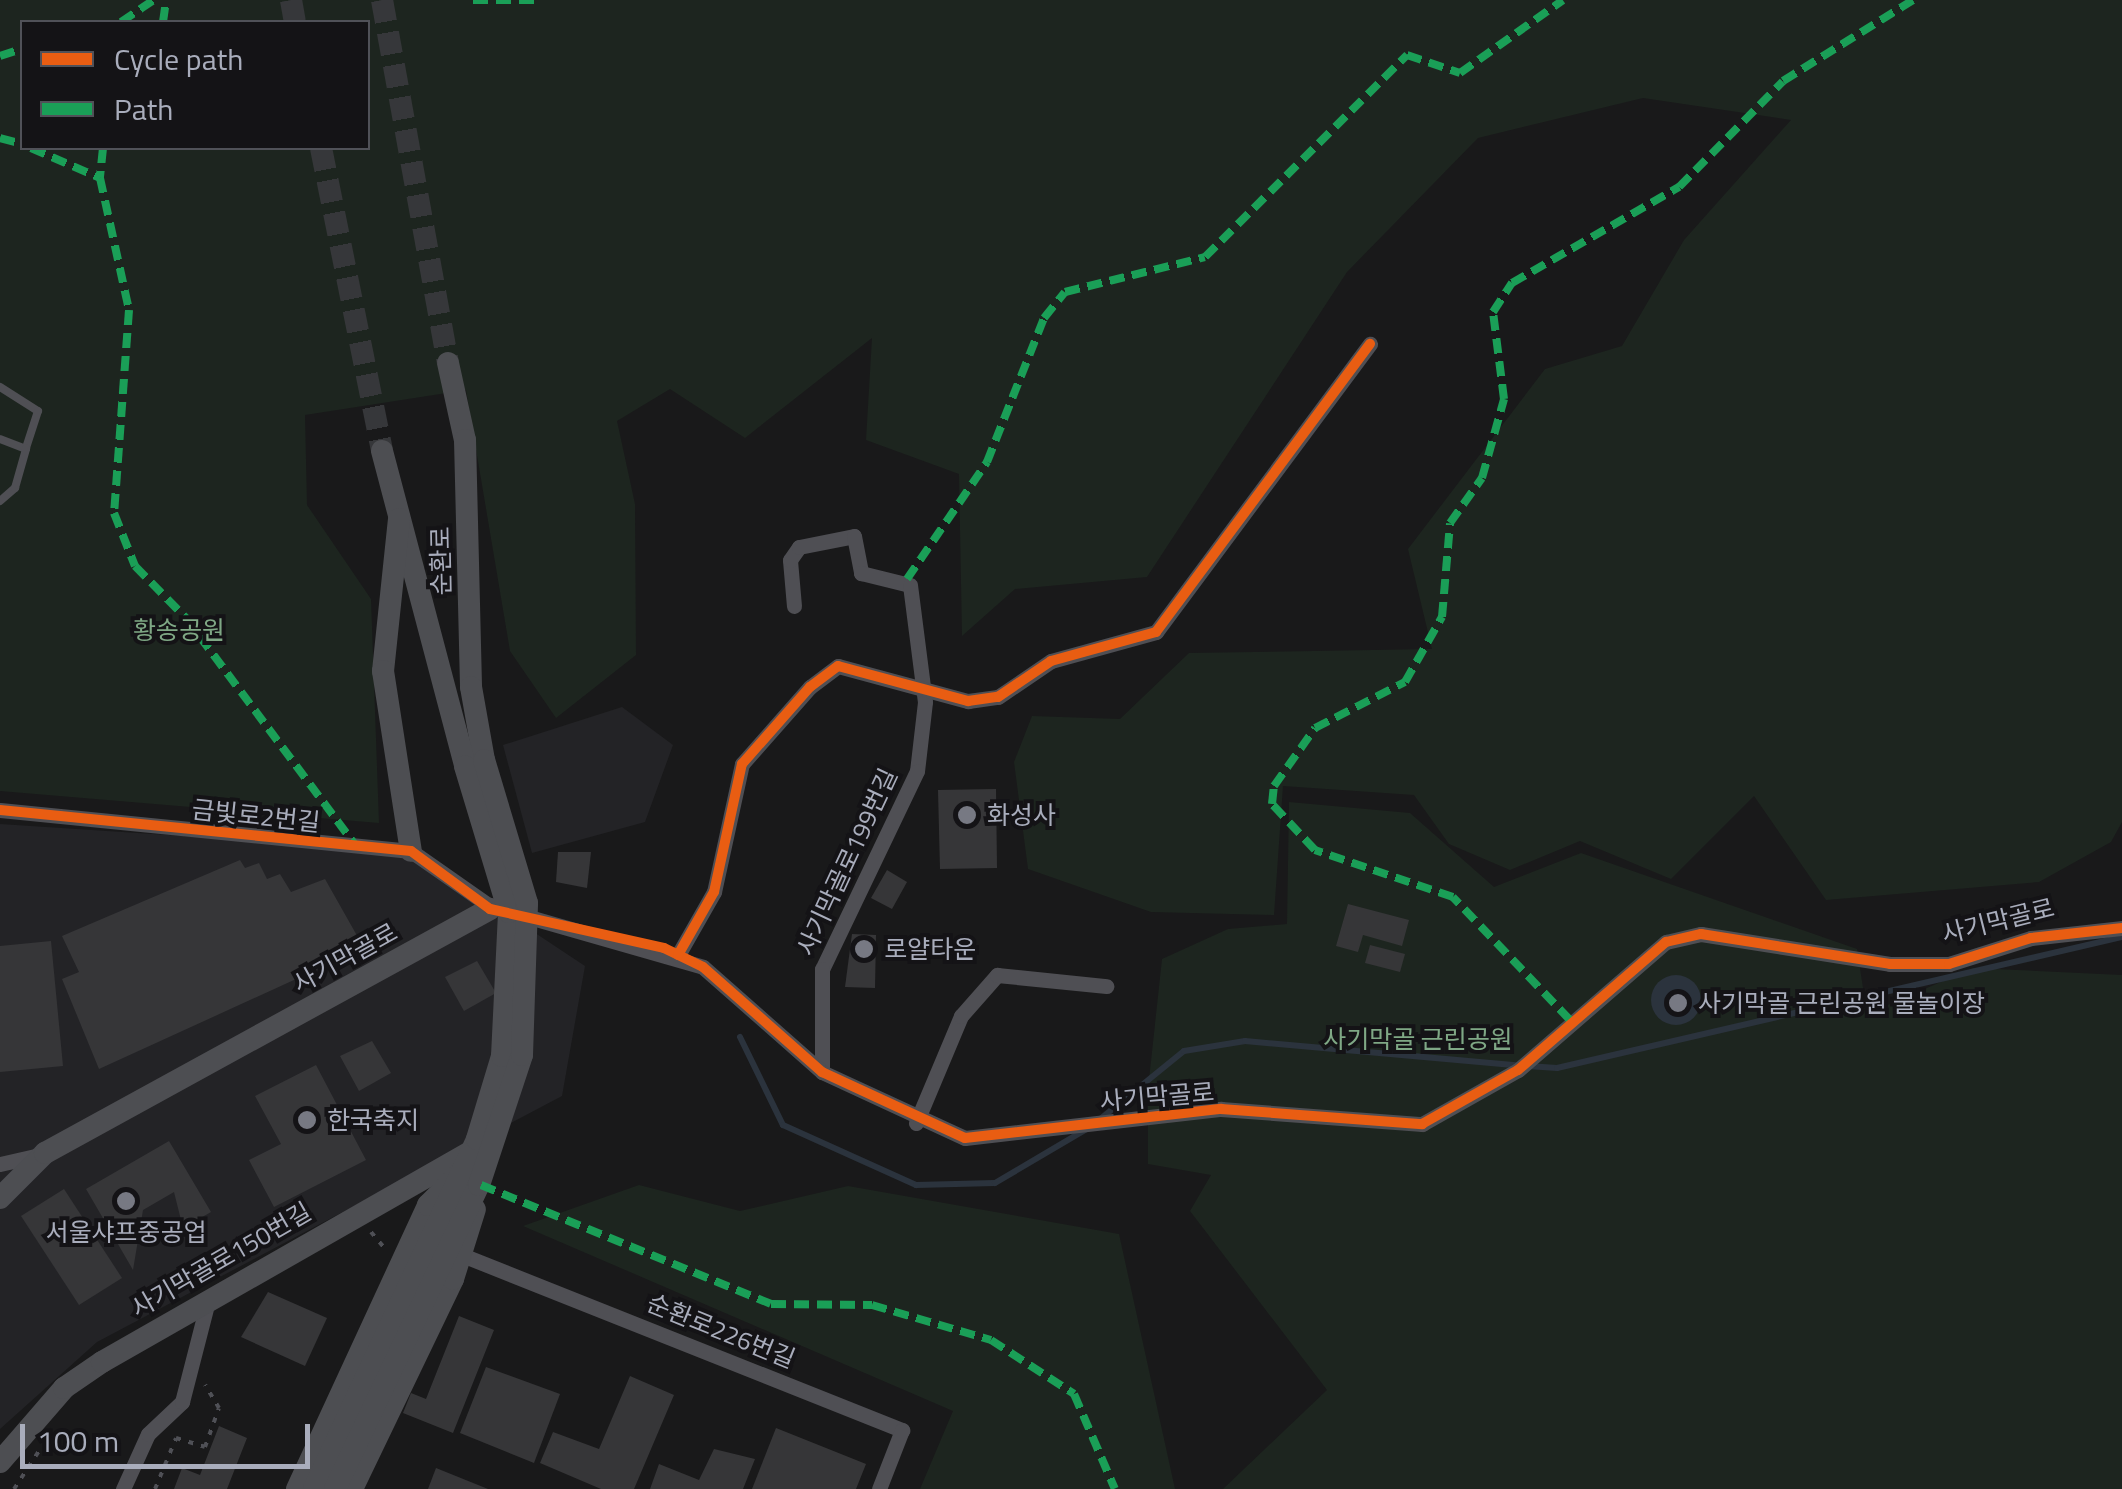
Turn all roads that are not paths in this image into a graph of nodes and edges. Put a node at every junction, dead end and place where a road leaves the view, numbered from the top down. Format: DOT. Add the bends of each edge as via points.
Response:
graph roads {
  1 [pos="1370,344"];
  2 [pos="448,363"];
  3 [pos="0,386"];
  4 [pos="0,440"];
  5 [pos="26,450"];
  6 [pos="382,451"];
  7 [pos="0,501"];
  8 [pos="399,519"];
  9 [pos="794,606"];
  10 [pos="929,686"];
  11 [pos="475,763"];
  12 [pos="0,810"];
  13 [pos="412,851"];
  14 [pos="490,908"];
  15 [pos="524,915"];
  16 [pos="2122,928"];
  17 [pos="678,955"];
  18 [pos="1106,986"];
  19 [pos="822,1072"];
  20 [pos="916,1123"];
  21 [pos="494,1138"];
  22 [pos="45,1154"];
  23 [pos="0,1164"];
  24 [pos="0,1198"];
  25 [pos="462,1255"];
  26 [pos="210,1293"];
  27 [pos="0,1462"];
  28 [pos="123,1489"];
  29 [pos="297,1489"];
  30 [pos="314,1489"];
  31 [pos="335,1489"];
  32 [pos="352,1489"];
  33 [pos="879,1489"];
  1 -- 10 [label="street" via="1156,632 1051,661 998,697 968,702"];
  2 -- 11 [label="main road, 순환로" via="465,440"];
  3 -- 5 [label="lane" via="38,411"];
  4 -- 5 [label="lane"];
  5 -- 7 [label="lane" via="15,488"];
  6 -- 8 [label="main road, 순환로"];
  8 -- 11 [label="main road, 순환로"];
  8 -- 13 [label="main road" via="383,671"];
  9 -- 10 [label="street, 사기막골로199번길" via="790,560 798,548 854,536 861,573 910,585"];
  10 -- 17 [label="street" via="838,666 757,745 736,782 714,892"];
  10 -- 19 [label="street, 사기막골로199번길" via="917,771 822,969"];
  11 -- 30 [label="main road, bridge" via="509,912 502,1056 478,1140"];
  11 -- 31 [label="main road, bridge" via="527,903 522,1055 479,1185"];
  12 -- 13 [label="street, 금빛로2번길"];
  13 -- 14 [label="street"];
  14 -- 15 [label="street, 사기막골로"];
  14 -- 22 [label="main road, 사기막골로"];
  15 -- 17 [label="street, 사기막골로"];
  15 -- 21 [label="main road" via="520,1044"];
  16 -- 20 [label="street, 사기막골로" via="2031,938 1949,964 1890,964 1700,934 1666,942 1518,1070 1422,1124 1222,1109 965,1138"];
  17 -- 19 [label="street, 사기막골로"];
  18 -- 20 [label="street" via="997,975 961,1016"];
  19 -- 20 [label="street, 사기막골로"];
  21 -- 25 [label="main road"];
  21 -- 26 [label="main road, 사기막골로150번길"];
  21 -- 29 [label="main road" via="428,1205"];
  22 -- 23 [label="street"];
  22 -- 24 [label="main road, 사기막골로"];
  25 -- 32 [label="main road"];
  25 -- 33 [label="street, 순환로226번길" via="902,1430"];
  26 -- 27 [label="main road, 사기막골로150번길" via="64,1388"];
  26 -- 28 [label="street" via="182,1402 148,1434"];
}
